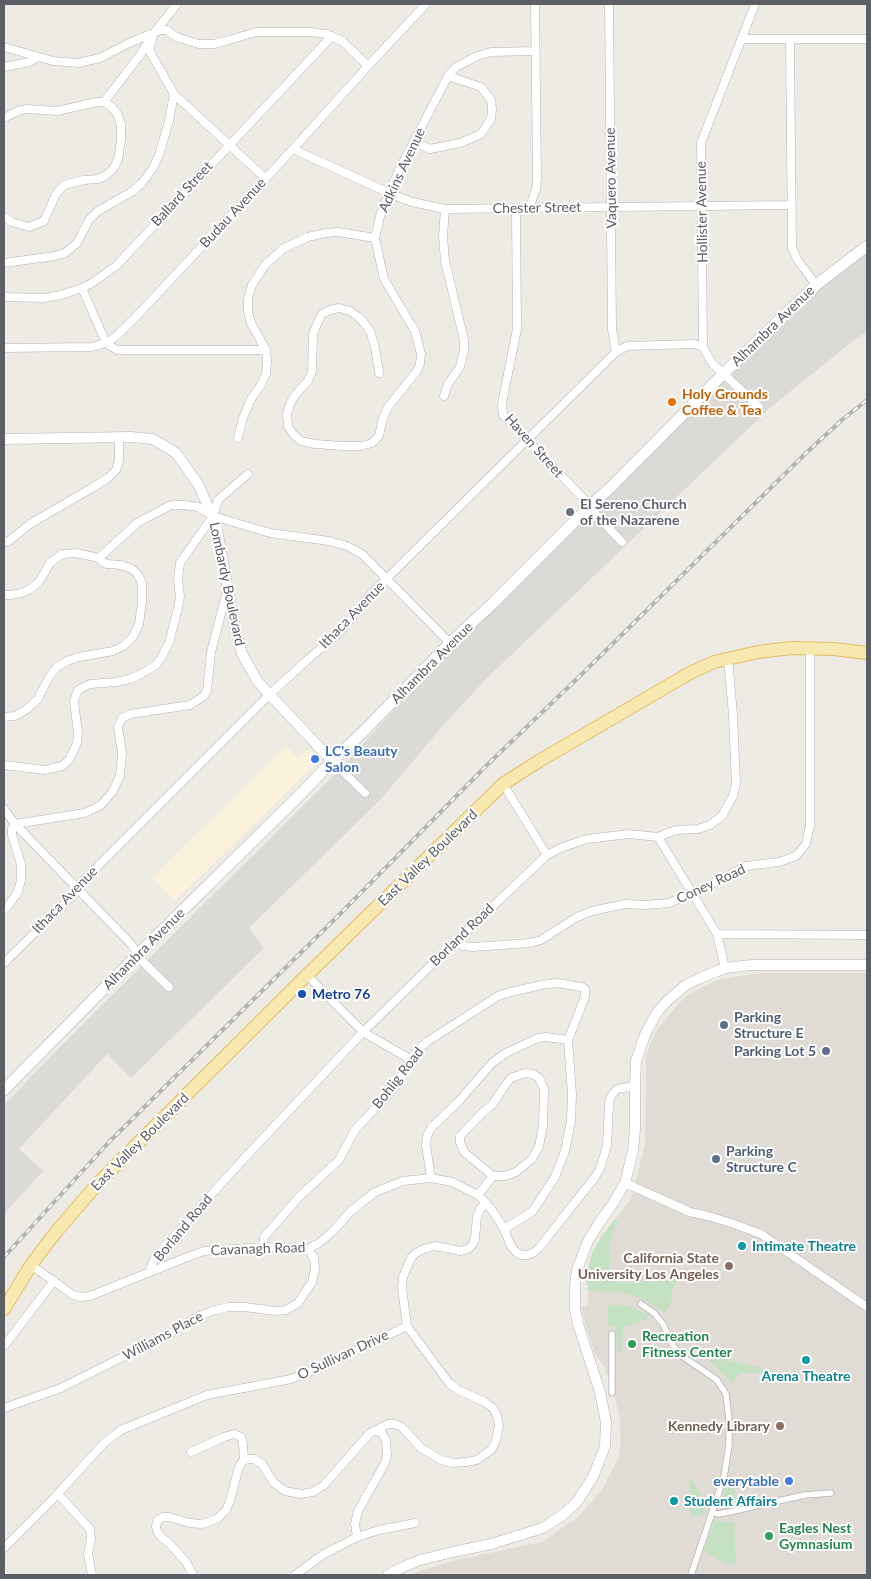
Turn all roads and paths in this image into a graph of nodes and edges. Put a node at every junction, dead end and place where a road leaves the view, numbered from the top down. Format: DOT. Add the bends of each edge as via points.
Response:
graph roads {
  1 [pos="178,4"];
  2 [pos="426,4"];
  3 [pos="535,4"];
  4 [pos="609,4"];
  5 [pos="755,4"];
  6 [pos="154,33"];
  7 [pos="332,36"];
  8 [pos="743,39"];
  9 [pos="790,39"];
  10 [pos="867,39"];
  11 [pos="4,47"];
  12 [pos="536,51"];
  13 [pos="38,57"];
  14 [pos="368,66"];
  15 [pos="4,67"];
  16 [pos="448,76"];
  17 [pos="174,94"];
  18 [pos="104,102"];
  19 [pos="4,118"];
  20 [pos="414,142"];
  21 [pos="229,145"];
  22 [pos="293,149"];
  23 [pos="265,178"];
  24 [pos="389,194"];
  25 [pos="792,205"];
  26 [pos="702,206"];
  27 [pos="611,207"];
  28 [pos="445,209"];
  29 [pos="516,209"];
  30 [pos="529,209"];
  31 [pos="4,217"];
  32 [pos="375,238"];
  33 [pos="867,246"];
  34 [pos="4,263"];
  35 [pos="816,285"];
  36 [pos="82,288"];
  37 [pos="4,297"];
  38 [pos="106,343"];
  39 [pos="703,347"];
  40 [pos="4,348"];
  41 [pos="266,350"];
  42 [pos="616,352"];
  43 [pos="379,373"];
  44 [pos="723,374"];
  45 [pos="444,396"];
  46 [pos="759,407"];
  47 [pos="119,437"];
  48 [pos="238,438"];
  49 [pos="4,439"];
  50 [pos="528,441"];
  51 [pos="248,474"];
  52 [pos="589,506"];
  53 [pos="212,516"];
  54 [pos="4,542"];
  55 [pos="622,542"];
  56 [pos="99,558"];
  57 [pos="386,580"];
  58 [pos="228,588"];
  59 [pos="4,595"];
  60 [pos="450,644"];
  61 [pos="810,648"];
  62 [pos="867,653"];
  63 [pos="728,658"];
  64 [pos="270,694"];
  65 [pos="4,717"];
  66 [pos="332,761"];
  67 [pos="4,765"];
  68 [pos="503,784"];
  69 [pos="365,793"];
  70 [pos="4,809"];
  71 [pos="15,824"];
  72 [pos="658,837"];
  73 [pos="547,855"];
  74 [pos="78,889"];
  75 [pos="691,894"];
  76 [pos="4,909"];
  77 [pos="717,934"];
  78 [pos="867,935"];
  79 [pos="455,942"];
  80 [pos="138,954"];
  81 [pos="4,963"];
  82 [pos="867,965"];
  83 [pos="725,968"];
  84 [pos="307,975"];
  85 [pos="169,988"];
  86 [pos="363,1032"];
  87 [pos="568,1040"];
  88 [pos="410,1059"];
  89 [pos="635,1086"];
  90 [pos="4,1090"];
  91 [pos="493,1176"];
  92 [pos="431,1178"];
  93 [pos="625,1183"];
  94 [pos="478,1195"];
  95 [pos="486,1203"];
  96 [pos="504,1229"];
  97 [pos="263,1247"];
  98 [pos="308,1249"];
  99 [pos="31,1265"];
  100 [pos="149,1272"];
  101 [pos="54,1281"];
  102 [pos="642,1304"];
  103 [pos="867,1307"];
  104 [pos="4,1309"];
  105 [pos="407,1326"];
  106 [pos="612,1334"];
  107 [pos="4,1346"];
  108 [pos="612,1393"];
  109 [pos="4,1408"];
  110 [pos="376,1431"];
  111 [pos="191,1452"];
  112 [pos="244,1461"];
  113 [pos="830,1493"];
  114 [pos="58,1494"];
  115 [pos="712,1512"];
  116 [pos="415,1523"];
  117 [pos="356,1537"];
  118 [pos="4,1548"];
  119 [pos="92,1575"];
  120 [pos="194,1575"];
  121 [pos="295,1575"];
  122 [pos="388,1575"];
  123 [pos="691,1575"];
  1 -- 6 [label="street"];
  2 -- 14 [label="street, Budau Avenue"];
  3 -- 12 [label="street"];
  4 -- 27 [label="street, Vaquero Avenue"];
  5 -- 8 [label="street, Hollister Avenue"];
  6 -- 7 [label="street" via="167,30 176,37 199,44 214,44 256,32 310,32"];
  6 -- 13 [label="street" via="89,61 66,63"];
  6 -- 17 [label="street" via="150,52"];
  6 -- 18 [label="street"];
  7 -- 14 [label="street" via="342,41"];
  7 -- 21 [label="street, Ballard Street"];
  8 -- 9 [label="street"];
  8 -- 26 [label="street, Hollister Avenue" via="701,143"];
  9 -- 10 [label="street"];
  9 -- 25 [label="street"];
  11 -- 13 [label="street"];
  12 -- 16 [label="street, Adkins Avenue" via="491,52 456,66"];
  12 -- 30 [label="street" via="538,180"];
  13 -- 15 [label="street"];
  14 -- 22 [label="street, Budau Avenue"];
  16 -- 20 [label="street, Adkins Avenue"];
  16 -- 20 [label="street" via="481,87 491,100 490,119 481,134 460,143 430,149"];
  17 -- 21 [label="street"];
  17 -- 34 [label="street" via="159,155 142,183 98,211 89,220 77,243 65,253"];
  18 -- 19 [label="street" via="57,110 27,109"];
  18 -- 31 [label="street" via="118,115 121,125 120,152 112,169 98,179 64,186 56,194 44,221 36,225 21,226"];
  20 -- 24 [label="street, Adkins Avenue"];
  21 -- 23 [label="street"];
  21 -- 36 [label="street, Ballard Street" via="116,266"];
  22 -- 23 [label="street, Budau Avenue"];
  22 -- 24 [label="street, Chester Street"];
  23 -- 38 [label="street, Budau Avenue" via="134,320"];
  24 -- 28 [label="street, Chester Street"];
  24 -- 32 [label="street, Adkins Avenue"];
  25 -- 26 [label="street, Chester Street"];
  25 -- 35 [label="street" via="792,248"];
  26 -- 27 [label="street, Chester Street"];
  26 -- 39 [label="street, Hollister Avenue"];
  27 -- 30 [label="street, Chester Street"];
  27 -- 42 [label="street, Vaquero Avenue" via="612,329"];
  28 -- 29 [label="street, Chester Street"];
  28 -- 45 [label="street" via="445,261 464,350 460,367"];
  29 -- 30 [label="street, Chester Street"];
  29 -- 50 [label="street, Haven Street" via="517,328 502,406 503,415"];
  32 -- 41 [label="street" via="338,232 308,237 284,248 265,265 252,285 248,312"];
  32 -- 43 [label="street, Adkins Avenue" via="384,279 415,331 420,364 388,407 379,436 372,443 361,446 315,444 302,441 293,434 287,414 295,395 312,372 313,334 322,314 339,308 361,319 370,331"];
  33 -- 35 [label="main road, Alhambra Avenue"];
  35 -- 44 [label="main road, Alhambra Avenue"];
  36 -- 37 [label="street, Ballard Street" via="44,298"];
  36 -- 38 [label="street"];
  38 -- 40 [label="street, Budau Avenue" via="92,347"];
  38 -- 41 [label="street" via="118,350"];
  39 -- 42 [label="street" via="694,344 627,346"];
  39 -- 44 [label="street"];
  41 -- 48 [label="street" via="266,374 242,418"];
  42 -- 50 [label="street, Ithaca Avenue"];
  44 -- 46 [label="street"];
  44 -- 52 [label="main road, Alhambra Avenue"];
  47 -- 49 [label="street, Lombardy Boulevard"];
  47 -- 53 [label="street, Lombardy Boulevard" via="153,439 176,453 198,484"];
  47 -- 54 [label="street" via="116,470 108,478"];
  50 -- 52 [label="street, Haven Street"];
  50 -- 57 [label="street, Ithaca Avenue"];
  51 -- 53 [label="street" via="218,500"];
  52 -- 55 [label="street, Haven Street"];
  52 -- 60 [label="main road, Alhambra Avenue"];
  53 -- 56 [label="street" via="198,507 171,505 137,523"];
  53 -- 57 [label="street" via="270,533 346,546 362,554"];
  53 -- 58 [label="street, Lombardy Boulevard"];
  53 -- 67 [label="street" via="180,563 178,608 169,642 156,665 130,679 90,684 78,690 74,701 76,743 74,752 62,766 45,770"];
  56 -- 59 [label="street" via="62,554 50,563 39,582 30,589 11,596"];
  56 -- 65 [label="street" via="107,564 132,568 142,583 142,602 133,637 113,651 67,660 57,667 38,699 27,709 15,716"];
  57 -- 60 [label="street"];
  57 -- 64 [label="street, Ithaca Avenue" via="339,633"];
  58 -- 64 [label="street, Lombardy Boulevard" via="242,654 251,672"];
  58 -- 71 [label="street" via="210,652 204,696 190,705 132,714 118,722 122,752 120,776 101,805 85,813"];
  60 -- 66 [label="main road, Alhambra Avenue"];
  61 -- 62 [label="main road, East Valley Boulevard"];
  61 -- 63 [label="main road, East Valley Boulevard"];
  61 -- 75 [label="street, Coney Road" via="810,825 806,844 796,856 779,862 746,866"];
  63 -- 68 [label="main road, East Valley Boulevard" via="690,673"];
  63 -- 72 [label="street, Borland Road" via="736,774 733,796 722,816 710,825 676,830"];
  64 -- 66 [label="street, Lombardy Boulevard"];
  64 -- 74 [label="street, Ithaca Avenue"];
  66 -- 69 [label="street, Lombardy Boulevard"];
  66 -- 80 [label="main road, Alhambra Avenue"];
  68 -- 73 [label="street"];
  68 -- 84 [label="main road, East Valley Boulevard"];
  70 -- 71 [label="street"];
  71 -- 74 [label="street"];
  71 -- 76 [label="street" via="12,835 22,880 18,892"];
  72 -- 73 [label="street, Borland Road" via="629,834 586,839"];
  72 -- 75 [label="street"];
  73 -- 79 [label="street, Borland Road"];
  74 -- 80 [label="street"];
  74 -- 81 [label="street, Ithaca Avenue"];
  75 -- 77 [label="street"];
  75 -- 79 [label="street, Coney Road" via="669,903 625,904 592,911 530,943 473,947"];
  77 -- 78 [label="street"];
  77 -- 83 [label="street"];
  79 -- 86 [label="street, Borland Road"];
  80 -- 85 [label="street"];
  80 -- 90 [label="main road, Alhambra Avenue"];
  82 -- 83 [label="street"];
  83 -- 89 [label="street" via="686,985 658,1011 639,1051"];
  84 -- 86 [label="street"];
  84 -- 99 [label="main road, East Valley Boulevard" via="125,1156 71,1214"];
  86 -- 88 [label="street"];
  86 -- 100 [label="street, Borland Road" via="155,1257"];
  87 -- 88 [label="street, Bohlig Road" via="585,997 585,989 557,983 498,996 428,1041"];
  87 -- 92 [label="street" via="538,1038 492,1062 431,1128 426,1145"];
  87 -- 96 [label="street" via="572,1094 565,1151 554,1177 532,1212"];
  88 -- 97 [label="street, Bohlig Road" via="396,1085 355,1130 339,1160 300,1196 264,1237"];
  89 -- 93 [label="street" via="633,1144"];
  89 -- 96 [label="street, Cavanagh Road" via="617,1089 611,1096 607,1146 600,1169 539,1248 521,1255 511,1246"];
  91 -- 91 [label="street" via="464,1152 460,1136 492,1105 511,1078 533,1074 544,1089 539,1146 532,1159 516,1172"];
  91 -- 94 [label="street"];
  92 -- 94 [label="street, Cavanagh Road" via="452,1182"];
  92 -- 98 [label="street, Cavanagh Road" via="403,1181 375,1192 350,1211 332,1232"];
  93 -- 103 [label="street" via="690,1212 760,1234"];
  93 -- 122 [label="street" via="587,1243 577,1270 575,1309 606,1422 605,1446 586,1489 564,1514 543,1528 420,1560"];
  94 -- 95 [label="street, Cavanagh Road"];
  95 -- 96 [label="street, Cavanagh Road"];
  95 -- 105 [label="street" via="480,1209 475,1238 468,1249 461,1251 435,1246 424,1248 411,1258 402,1288"];
  97 -- 98 [label="street, Cavanagh Road"];
  97 -- 100 [label="street, Cavanagh Road" via="204,1251"];
  98 -- 109 [label="street, Williams Place" via="314,1258 315,1268 312,1282 298,1304 275,1311 245,1308 212,1310 61,1388"];
  99 -- 101 [label="street, Cavanagh Road"];
  99 -- 104 [label="main road, East Valley Boulevard"];
  100 -- 101 [label="street, Cavanagh Road" via="81,1297"];
  101 -- 107 [label="street"];
  102 -- 115 [label="street" via="659,1319 682,1356 717,1380 726,1394 729,1445 724,1477"];
  105 -- 110 [label="street" via="449,1383 493,1408 499,1425 496,1441 492,1449 477,1460 453,1462 431,1455 395,1424"];
  105 -- 114 [label="street, O Sullivan Drive" via="291,1379 207,1394 122,1430 104,1443"];
  106 -- 108 [label="street"];
  110 -- 112 [label="street" via="370,1433 334,1474 313,1492 285,1491 274,1484 262,1464 254,1459"];
  110 -- 117 [label="street" via="382,1433 386,1440 387,1456 358,1511 354,1524"];
  111 -- 112 [label="street" via="234,1434 241,1437"];
  112 -- 120 [label="street" via="238,1470 226,1510 218,1518 201,1524 169,1516 158,1520 156,1526 161,1537"];
  113 -- 115 [label="street" via="805,1495 718,1514"];
  114 -- 118 [label="street, O Sullivan Drive"];
  114 -- 119 [label="street" via="90,1529 92,1538 88,1554"];
  115 -- 123 [label="street"];
  116 -- 117 [label="street"];
  117 -- 121 [label="street"];
}
